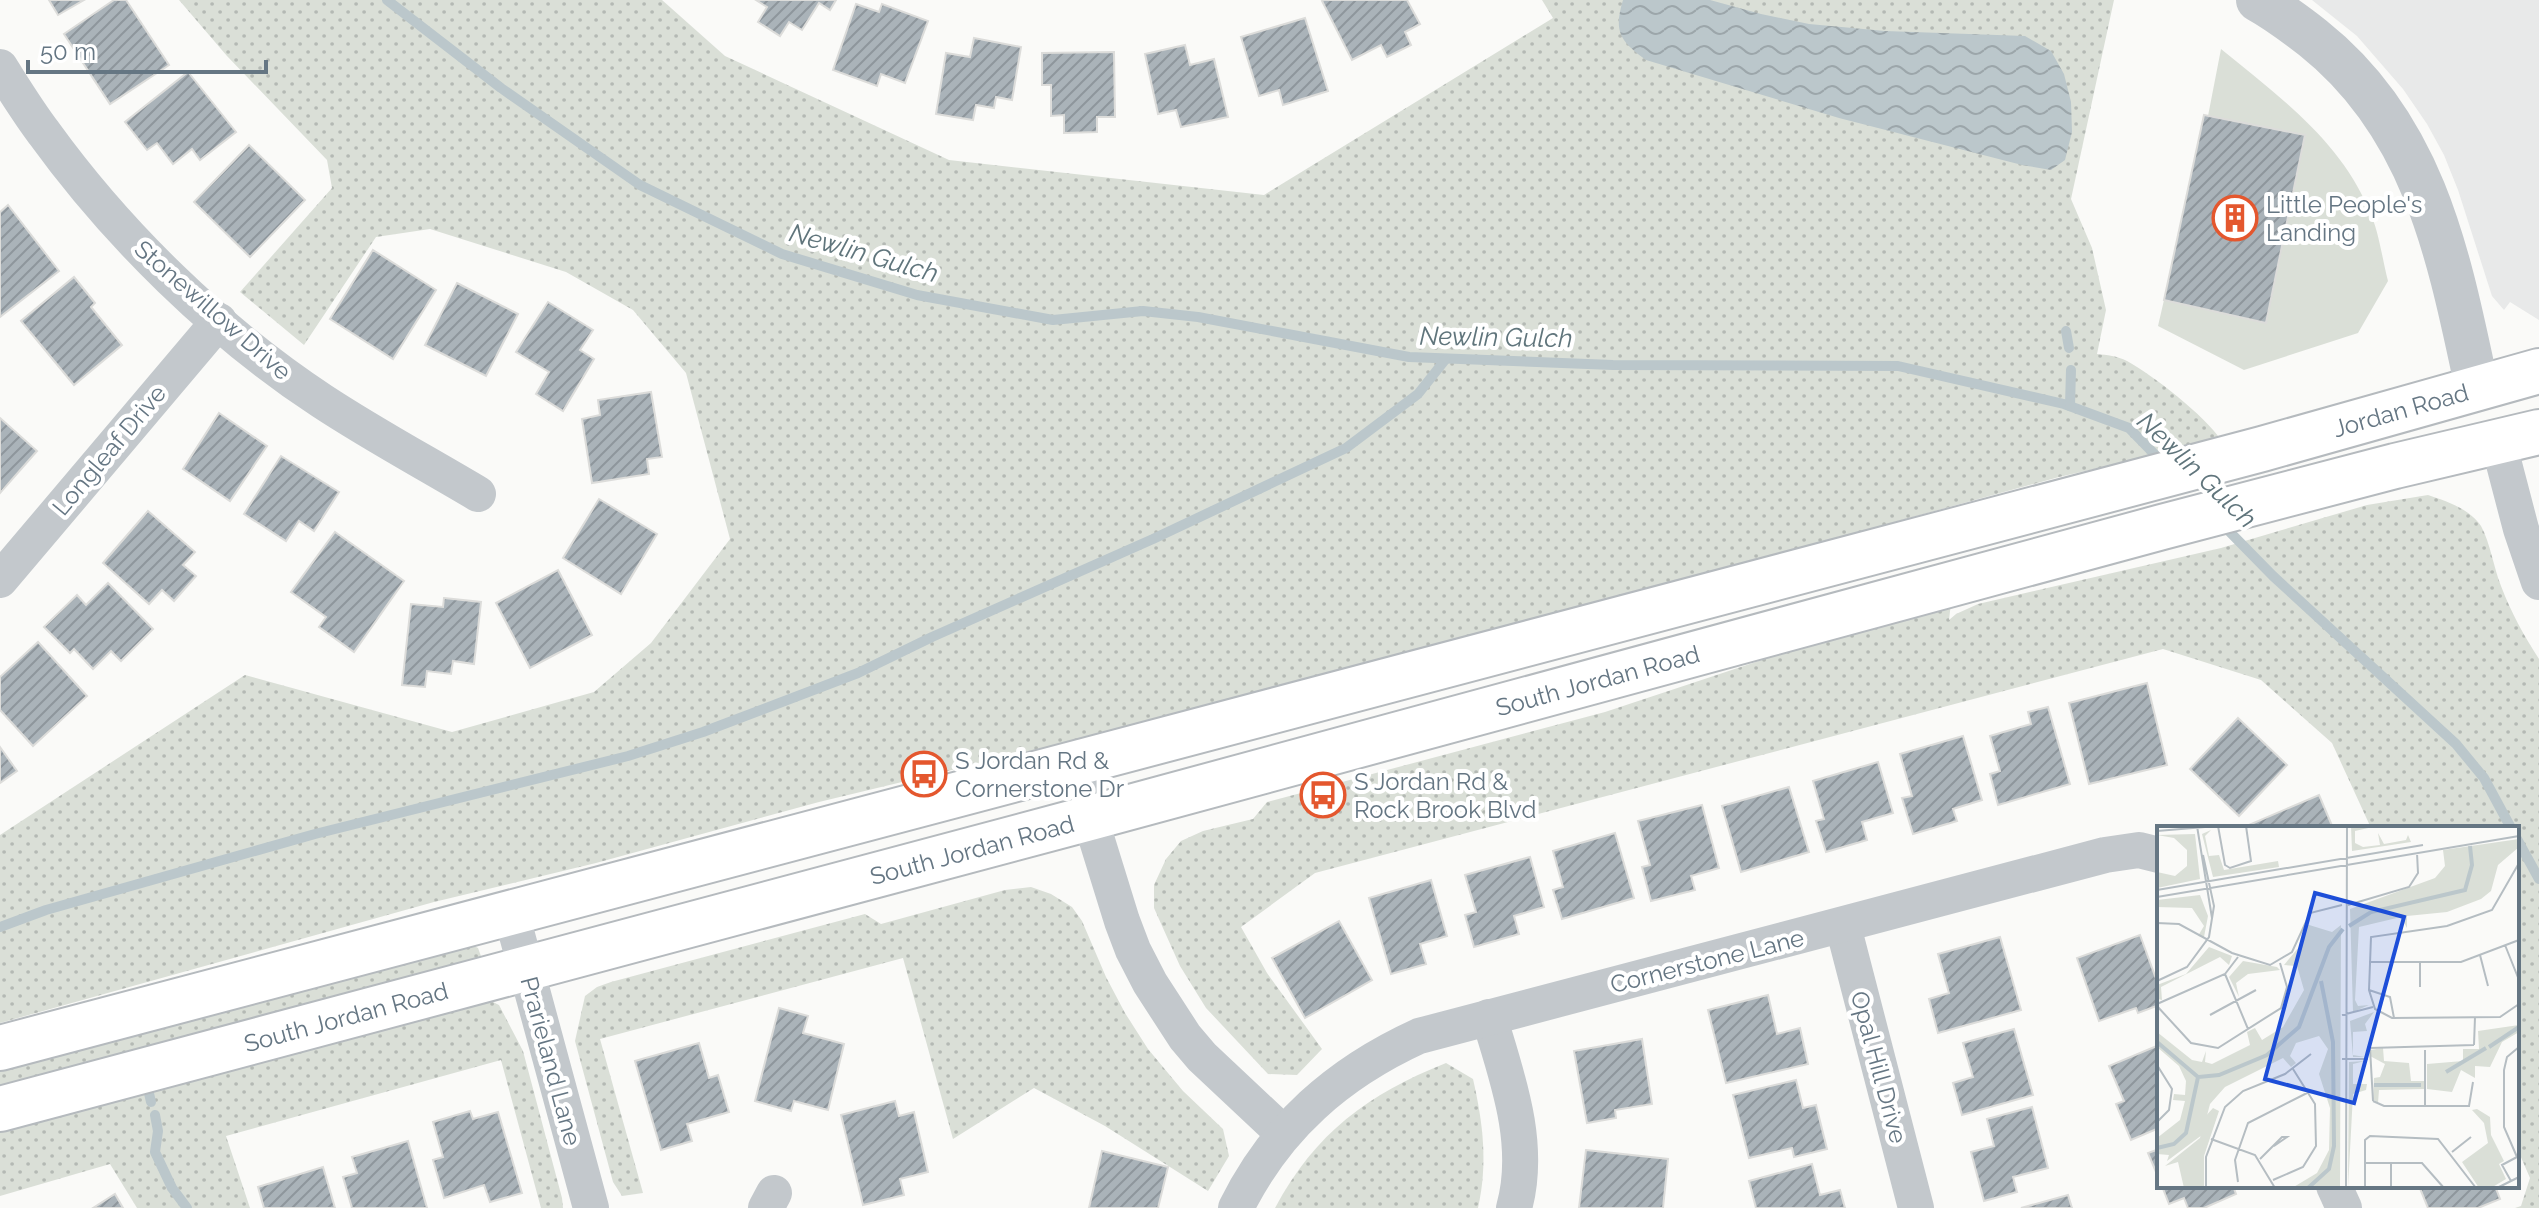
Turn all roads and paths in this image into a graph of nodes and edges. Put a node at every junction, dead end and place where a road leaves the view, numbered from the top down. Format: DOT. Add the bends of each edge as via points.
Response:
graph roads {
  1 [pos="2258,0"];
  2 [pos="0,67"];
  3 [pos="219,321"];
  4 [pos="2539,371"];
  5 [pos="2477,388"];
  6 [pos="2518,436"];
  7 [pos="2395,466"];
  8 [pos="478,494"];
  9 [pos="0,580"];
  10 [pos="2539,582"];
  11 [pos="1073,763"];
  12 [pos="1090,818"];
  13 [pos="2157,854"];
  14 [pos="511,913"];
  15 [pos="1843,926"];
  16 [pos="526,968"];
  17 [pos="1489,1017"];
  18 [pos="0,1048"];
  19 [pos="0,1109"];
  20 [pos="1283,1133"];
  21 [pos="2335,1188"];
  22 [pos="591,1208"];
  23 [pos="1236,1208"];
  24 [pos="1514,1208"];
  25 [pos="1916,1208"];
  26 [pos="2344,1208"];
  1 -- 5 [label="street" via="2338,60 2400,138 2425,190 2452,273"];
  2 -- 3 [label="street, Stonewillow Drive" via="42,131 105,210"];
  3 -- 8 [label="street, Stonewillow Drive" via="322,401"];
  3 -- 9 [label="street, Longleaf Drive"];
  4 -- 5 [label="main road, Jordan Road"];
  5 -- 7 [label="main road" via="2425,431"];
  5 -- 11 [label="main road, Jordan Road"];
  6 -- 7 [label="main road"];
  6 -- 10 [label="street" via="2521,529"];
  7 -- 12 [label="main road, South Jordan Road"];
  11 -- 12 [label="street"];
  11 -- 14 [label="main road"];
  12 -- 16 [label="main road, South Jordan Road"];
  12 -- 20 [label="street" via="1122,921 1150,983 1202,1057"];
  13 -- 15 [label="street, Cornerstone Lane" via="2114,853"];
  14 -- 16 [label="street, Prarieland Lane"];
  14 -- 18 [label="main road"];
  15 -- 17 [label="street, Cornerstone Lane"];
  15 -- 25 [label="street, Opal Hill Drive"];
  16 -- 19 [label="main road, South Jordan Road"];
  16 -- 22 [label="street, Prarieland Lane"];
  17 -- 20 [label="street, Cornerstone Lane" via="1419,1036 1383,1053 1322,1096"];
  17 -- 24 [label="street" via="1518,1134"];
  20 -- 23 [label="street, Cornerstone Lane"];
  21 -- 26 [label="street"];
}
